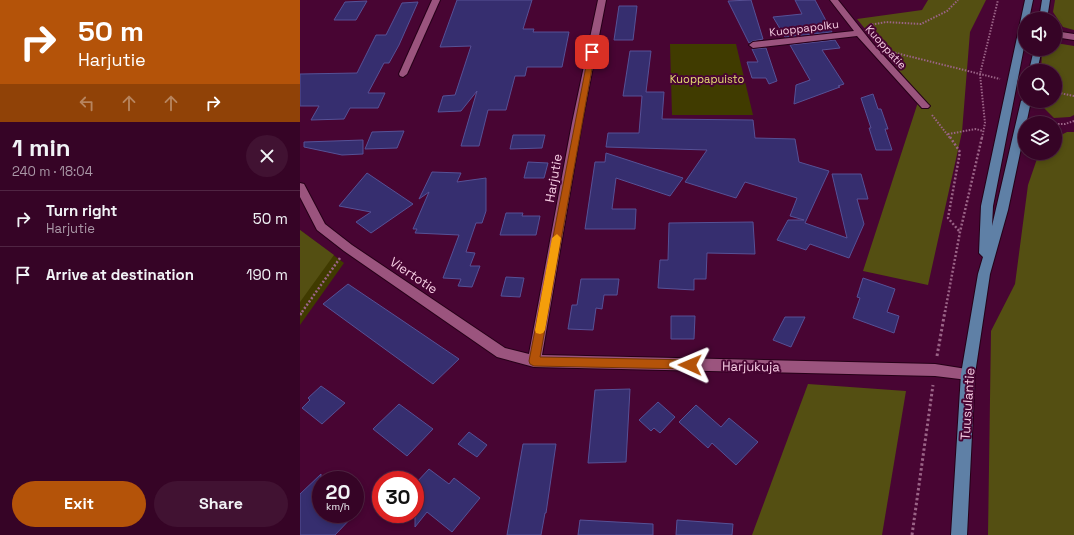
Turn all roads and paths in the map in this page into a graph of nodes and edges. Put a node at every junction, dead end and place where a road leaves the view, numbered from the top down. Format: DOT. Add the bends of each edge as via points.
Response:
graph roads {
  1 [pos="436,0"];
  2 [pos="602,0"];
  3 [pos="834,0"];
  4 [pos="958,0"];
  5 [pos="998,0"];
  6 [pos="1029,0"];
  7 [pos="1046,0"];
  8 [pos="1027,12"];
  9 [pos="1045,12"];
  10 [pos="856,30"];
  11 [pos="1062,35"];
  12 [pos="1074,37"];
  13 [pos="753,46"];
  14 [pos="870,46"];
  15 [pos="1018,56"];
  16 [pos="403,74"];
  17 [pos="980,74"];
  18 [pos="1004,80"];
  19 [pos="1062,93"];
  20 [pos="1074,96"];
  21 [pos="925,106"];
  22 [pos="1024,108"];
  23 [pos="1074,121"];
  24 [pos="1062,124"];
  25 [pos="983,131"];
  26 [pos="948,134"];
  27 [pos="300,187"];
  28 [pos="960,232"];
  29 [pos="348,248"];
  30 [pos="984,274"];
  31 [pos="300,315"];
  32 [pos="534,361"];
  33 [pos="935,370"];
  34 [pos="968,374"];
  35 [pos="912,535"];
  36 [pos="959,535"];
  1 -- 16 [label="street"];
  2 -- 32 [label="street, Harjutie"];
  3 -- 10 [label="street, Kuoppatie"];
  4 -- 10 [label="path" via="947,10 921,24 886,22"];
  5 -- 17 [label="path"];
  6 -- 8 [label="main road, Tuusulantie"];
  7 -- 9 [label="main road"];
  10 -- 13 [label="street, Kuoppapolku"];
  10 -- 14 [label="street, Kuoppatie"];
  11 -- 12 [label="street"];
  14 -- 17 [label="path"];
  14 -- 21 [label="street, Kuoppatie"];
  15 -- 30 [label="main road, Tuusulantie" via="987,206"];
  17 -- 18 [label="path"];
  17 -- 25 [label="path" via="985,123"];
  19 -- 20 [label="path"];
  21 -- 26 [label="path"];
  22 -- 30 [label="main road, Tuusulantie" via="1002,210"];
  23 -- 24 [label="path"];
  25 -- 26 [label="path" via="976,129"];
  25 -- 28 [label="path"];
  26 -- 28 [label="path" via="960,152 948,218"];
  27 -- 29 [label="street, Viertotie" via="321,227"];
  28 -- 33 [label="path"];
  29 -- 31 [label="path"];
  29 -- 32 [label="street, Viertotie" via="502,353"];
  30 -- 34 [label="main road, Tuusulantie"];
  32 -- 33 [label="street, Harjukuja"];
  33 -- 34 [label="street, Harjukuja"];
  33 -- 35 [label="path"];
  34 -- 36 [label="main road, Tuusulantie"];
}
